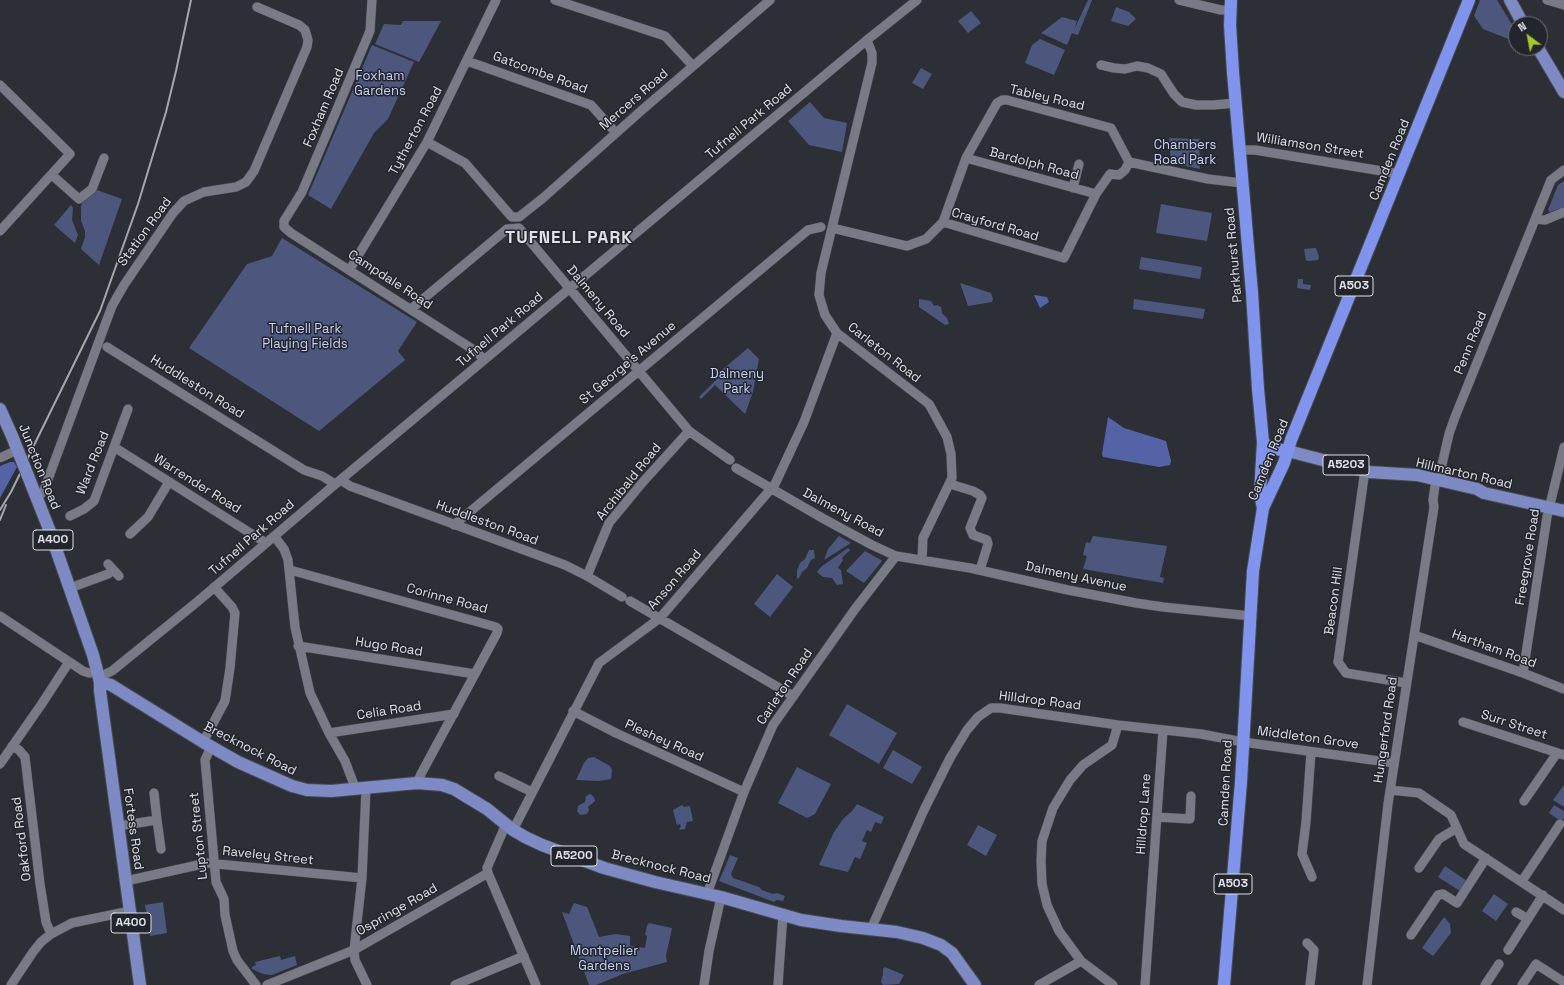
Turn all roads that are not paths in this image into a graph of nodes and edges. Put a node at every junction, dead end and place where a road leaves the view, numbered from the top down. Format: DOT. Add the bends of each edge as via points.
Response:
graph roads {
  1 [pos="372,0"];
  2 [pos="496,0"];
  3 [pos="555,0"];
  4 [pos="770,0"];
  5 [pos="917,0"];
  6 [pos="1179,0"];
  7 [pos="1469,0"];
  8 [pos="1510,0"];
  9 [pos="1547,0"];
  10 [pos="1231,5"];
  11 [pos="1564,6"];
  12 [pos="257,7"];
  13 [pos="1519,16"];
  14 [pos="867,40"];
  15 [pos="1543,56"];
  16 [pos="467,61"];
  17 [pos="1100,65"];
  18 [pos="693,66"];
  19 [pos="0,85"];
  20 [pos="1563,89"];
  21 [pos="1235,103"];
  22 [pos="616,133"];
  23 [pos="427,142"];
  24 [pos="1239,150"];
  25 [pos="104,158"];
  26 [pos="966,158"];
  27 [pos="1129,162"];
  28 [pos="1079,164"];
  29 [pos="1564,170"];
  30 [pos="1400,174"];
  31 [pos="52,175"];
  32 [pos="1242,183"];
  33 [pos="1073,188"];
  34 [pos="1096,194"];
  35 [pos="1564,212"];
  36 [pos="1535,218"];
  37 [pos="284,221"];
  38 [pos="943,222"];
  39 [pos="822,228"];
  40 [pos="832,228"];
  41 [pos="0,231"];
  42 [pos="350,269"];
  43 [pos="570,289"];
  44 [pos="411,308"];
  45 [pos="837,333"];
  46 [pos="107,347"];
  47 [pos="484,360"];
  48 [pos="638,371"];
  49 [pos="0,409"];
  50 [pos="128,409"];
  51 [pos="689,431"];
  52 [pos="1263,442"];
  53 [pos="114,447"];
  54 [pos="1564,447"];
  55 [pos="17,450"];
  56 [pos="1288,451"];
  57 [pos="0,458"];
  58 [pos="730,460"];
  59 [pos="736,468"];
  60 [pos="1365,470"];
  61 [pos="1439,480"];
  62 [pos="169,482"];
  63 [pos="338,482"];
  64 [pos="950,484"];
  65 [pos="771,489"];
  66 [pos="37,498"];
  67 [pos="1549,507"];
  68 [pos="1264,508"];
  69 [pos="1564,510"];
  70 [pos="70,516"];
  71 [pos="454,525"];
  72 [pos="130,534"];
  73 [pos="274,536"];
  74 [pos="266,543"];
  75 [pos="896,556"];
  76 [pos="922,560"];
  77 [pos="113,570"];
  78 [pos="290,570"];
  79 [pos="980,570"];
  80 [pos="587,576"];
  81 [pos="214,587"];
  82 [pos="70,588"];
  83 [pos="0,616"];
  84 [pos="1251,616"];
  85 [pos="660,618"];
  86 [pos="1414,635"];
  87 [pos="298,646"];
  88 [pos="69,662"];
  89 [pos="1523,673"];
  90 [pos="475,674"];
  91 [pos="99,677"];
  92 [pos="1406,683"];
  93 [pos="1564,689"];
  94 [pos="793,696"];
  95 [pos="573,712"];
  96 [pos="454,714"];
  97 [pos="1463,722"];
  98 [pos="1118,725"];
  99 [pos="1163,730"];
  100 [pos="329,733"];
  101 [pos="1243,742"];
  102 [pos="207,744"];
  103 [pos="12,746"];
  104 [pos="1311,752"];
  105 [pos="1561,754"];
  106 [pos="1394,763"];
  107 [pos="0,764"];
  108 [pos="499,776"];
  109 [pos="418,783"];
  110 [pos="361,789"];
  111 [pos="1390,790"];
  112 [pos="532,792"];
  113 [pos="744,792"];
  114 [pos="154,793"];
  115 [pos="1191,796"];
  116 [pos="1524,801"];
  117 [pos="1157,816"];
  118 [pos="157,820"];
  119 [pos="1560,824"];
  120 [pos="118,826"];
  121 [pos="510,827"];
  122 [pos="1457,828"];
  123 [pos="161,849"];
  124 [pos="1486,858"];
  125 [pos="215,863"];
  126 [pos="1419,868"];
  127 [pos="488,873"];
  128 [pos="1312,877"];
  129 [pos="362,878"];
  130 [pos="126,881"];
  131 [pos="1522,881"];
  132 [pos="707,894"];
  133 [pos="1543,895"];
  134 [pos="721,897"];
  135 [pos="1564,910"];
  136 [pos="130,911"];
  137 [pos="1516,912"];
  138 [pos="783,915"];
  139 [pos="1528,920"];
  140 [pos="871,929"];
  141 [pos="51,934"];
  142 [pos="1410,935"];
  143 [pos="1307,943"];
  144 [pos="354,950"];
  145 [pos="1508,950"];
  146 [pos="524,956"];
  147 [pos="1081,960"];
  148 [pos="1499,964"];
  149 [pos="1564,982"];
  150 [pos="11,985"];
  151 [pos="140,985"];
  152 [pos="256,985"];
  153 [pos="268,985"];
  154 [pos="367,985"];
  155 [pos="455,985"];
  156 [pos="536,985"];
  157 [pos="704,985"];
  158 [pos="778,985"];
  159 [pos="975,985"];
  160 [pos="1039,985"];
  161 [pos="1114,985"];
  162 [pos="1145,985"];
  163 [pos="1224,985"];
  164 [pos="1310,985"];
  165 [pos="1367,985"];
  166 [pos="1485,985"];
  167 [pos="1522,985"];
  1 -- 37 [label="street, Foxham Road" via="370,31 302,192"];
  2 -- 16 [label="street, Tytherton Road"];
  3 -- 18 [label="street" via="665,36"];
  4 -- 18 [label="street, Mercers Road"];
  5 -- 14 [label="street, Tufnell Park Road"];
  6 -- 10 [label="street" via="1221,10"];
  7 -- 30 [label="highway, Camden Road / A503"];
  8 -- 13 [label="main road"];
  9 -- 11 [label="street"];
  10 -- 21 [label="highway, Parkhurst Road / A503"];
  12 -- 66 [label="street, Station Road" via="299,25 305,30 308,40 254,171 246,182 236,187 204,192 184,201 124,285 109,313 44,490"];
  14 -- 40 [label="street, Carleton Road" via="872,53 872,63"];
  14 -- 43 [label="street, Tufnell Park Road"];
  15 -- 20 [label="main road"];
  16 -- 22 [label="street, Gatcombe Road" via="591,105"];
  16 -- 23 [label="street, Tytherton Road"];
  17 -- 21 [label="street" via="1114,68 1148,68 1160,74 1182,102 1214,106"];
  18 -- 22 [label="street, Mercers Road"];
  19 -- 31 [label="street" via="70,154"];
  21 -- 24 [label="highway, Parkhurst Road / A503"];
  22 -- 23 [label="street, Mercers Road" via="523,215 516,217 510,215 465,163"];
  23 -- 42 [label="street, Tytherton Road"];
  24 -- 30 [label="street, Williamson Street" via="1262,151"];
  24 -- 32 [label="highway, Parkhurst Road / A503"];
  25 -- 31 [label="street" via="92,189 79,198"];
  26 -- 27 [label="street, Tabley Road" via="998,104 1002,100 1007,100 1111,128"];
  26 -- 33 [label="street, Bardolph Road"];
  26 -- 38 [label="street, Tabley Road"];
  27 -- 32 [label="street" via="1208,179"];
  27 -- 34 [label="street" via="1119,175 1110,174"];
  28 -- 33 [label="street"];
  29 -- 36 [label="street, Penn Road" via="1551,180"];
  30 -- 56 [label="highway, Camden Road / A503"];
  31 -- 41 [label="street"];
  32 -- 52 [label="highway, Parkhurst Road / A503"];
  33 -- 34 [label="street, Bardolph Road"];
  34 -- 38 [label="street, Crayford Road" via="1064,258"];
  35 -- 36 [label="street" via="1545,220"];
  36 -- 61 [label="street, Penn Road" via="1451,429"];
  37 -- 42 [label="street, Campdale Road" via="284,227 291,233"];
  38 -- 40 [label="street, Crayford Road" via="926,240 907,246"];
  39 -- 48 [label="street, St George's Avenue" via="808,230"];
  40 -- 45 [label="street, Carleton Road" via="821,272 819,294 825,315"];
  42 -- 44 [label="street, Campdale Road"];
  43 -- 44 [label="street, Dalmeny Road" via="522,230 516,227 507,229"];
  43 -- 47 [label="street, Tufnell Park Road"];
  43 -- 48 [label="street, Dalmeny Road"];
  44 -- 47 [label="street, Campdale Road" via="477,352"];
  45 -- 64 [label="street, Carleton Road" via="929,404 947,437 951,454"];
  45 -- 65 [label="street, Anson Road" via="804,422"];
  46 -- 63 [label="street, Huddleston Road" via="304,470"];
  47 -- 63 [label="street, Tufnell Park Road"];
  48 -- 51 [label="street, Dalmeny Road"];
  48 -- 71 [label="street, St George's Avenue"];
  49 -- 55 [label="main road, Junction Road / A400, bridge"];
  50 -- 53 [label="street, Ward Road"];
  51 -- 58 [label="street, Dalmeny Road"];
  51 -- 80 [label="street, Archibald Road" via="612,519 604,532"];
  52 -- 56 [label="highway" via="1269,448"];
  52 -- 68 [label="highway, Parkhurst Road / A503" via="1260,494"];
  53 -- 62 [label="street, Warrender Road"];
  53 -- 70 [label="street, Ward Road" via="94,502"];
  54 -- 67 [label="street, Freegrove Road"];
  55 -- 57 [label="street, bridge"];
  55 -- 66 [label="main road, Junction Road / A400, bridge"];
  56 -- 60 [label="main road, Hillmarton Road / A5203"];
  56 -- 68 [label="highway, Camden Road / A503"];
  59 -- 65 [label="street, Dalmeny Road"];
  60 -- 61 [label="main road, Hillmarton Road / A5203" via="1412,474"];
  60 -- 92 [label="street, Beacon Hill" via="1338,662 1346,673"];
  61 -- 67 [label="main road, Hillmarton Road / A5203"];
  61 -- 86 [label="street, Hungerford Road" via="1433,500"];
  62 -- 72 [label="street" via="148,517"];
  62 -- 74 [label="street, Warrender Road"];
  63 -- 71 [label="street, Huddleston Road"];
  63 -- 73 [label="street, Tufnell Park Road"];
  64 -- 76 [label="street, Carleton Road" via="923,538"];
  64 -- 79 [label="street" via="976,493 982,498 970,528 973,535 987,540 988,544"];
  65 -- 75 [label="street, Dalmeny Road"];
  65 -- 85 [label="street, Anson Road"];
  66 -- 82 [label="main road, Junction Road / A400"];
  67 -- 69 [label="main road, Hillmarton Road / A5203"];
  67 -- 89 [label="street, Freegrove Road"];
  68 -- 84 [label="highway, Camden Road / A503" via="1253,570"];
  71 -- 80 [label="street, Huddleston Road" via="530,551"];
  73 -- 74 [label="street, Tufnell Park Road"];
  73 -- 78 [label="street" via="286,554"];
  74 -- 81 [label="street, Tufnell Park Road"];
  75 -- 76 [label="street, Dalmeny Avenue"];
  75 -- 94 [label="street, Carleton Road"];
  76 -- 79 [label="street, Dalmeny Avenue"];
  77 -- 82 [label="street"];
  78 -- 87 [label="street"];
  78 -- 90 [label="street, Corinne Road" via="496,626 497,633"];
  79 -- 84 [label="street, Dalmeny Avenue" via="1136,603"];
  80 -- 85 [label="street, Huddleston Road"];
  81 -- 91 [label="street, Tufnell Park Road" via="112,671"];
  81 -- 102 [label="street, Lupton Street" via="232,607 234,613 225,701"];
  82 -- 91 [label="main road, Junction Road / A400"];
  83 -- 88 [label="street"];
  84 -- 101 [label="highway, Camden Road / A503"];
  85 -- 94 [label="street, Huddleston Road"];
  85 -- 95 [label="street, Anson Road" via="599,663"];
  86 -- 89 [label="street, Hartham Road"];
  86 -- 92 [label="street, Hungerford Road"];
  87 -- 90 [label="street, Hugo Road"];
  87 -- 100 [label="street" via="310,693"];
  88 -- 91 [label="street"];
  88 -- 103 [label="street"];
  89 -- 93 [label="street, Hartham Road"];
  90 -- 96 [label="street, Corinne Road"];
  91 -- 102 [label="main road, Brecknock Road / A5200"];
  91 -- 120 [label="main road, Fortess Road / A400"];
  92 -- 106 [label="street, Hungerford Road"];
  94 -- 113 [label="street, Carleton Road" via="773,725"];
  95 -- 112 [label="street, Anson Road"];
  95 -- 113 [label="street, Pleshey Road"];
  96 -- 100 [label="street, Celia Road"];
  96 -- 109 [label="street, Corinne Road"];
  97 -- 105 [label="street, Surr Street"];
  98 -- 99 [label="street, Hilldrop Road"];
  98 -- 140 [label="street, Hilldrop Road" via="1000,708 984,712 967,730 950,758"];
  98 -- 147 [label="street" via="1112,745 1083,765 1070,780 1053,808 1042,841 1041,876 1047,905 1059,931"];
  99 -- 101 [label="street, Hilldrop Road"];
  99 -- 117 [label="street, Hilldrop Lane"];
  100 -- 110 [label="street"];
  101 -- 104 [label="street, Middleton Grove"];
  101 -- 163 [label="highway, Camden Road / A503"];
  102 -- 110 [label="main road, Brecknock Road / A5200" via="238,762 297,788"];
  102 -- 125 [label="street, Lupton Street" via="205,760"];
  103 -- 107 [label="street"];
  103 -- 141 [label="street, Oakford Road" via="25,758 40,884 46,922"];
  104 -- 106 [label="street, Middleton Grove"];
  104 -- 128 [label="street" via="1302,854"];
  105 -- 116 [label="street, Surr Street"];
  106 -- 111 [label="street, Hungerford Road"];
  108 -- 112 [label="street"];
  109 -- 110 [label="main road, Brecknock Road / A5200"];
  109 -- 121 [label="main road, Brecknock Road / A5200" via="454,789"];
  110 -- 129 [label="street"];
  111 -- 122 [label="street" via="1419,793 1451,815"];
  111 -- 165 [label="street, Hungerford Road"];
  112 -- 121 [label="street, Anson Road"];
  113 -- 132 [label="street, Carleton Road"];
  114 -- 118 [label="street"];
  115 -- 117 [label="street" via="1190,819"];
  117 -- 162 [label="street, Hilldrop Lane"];
  118 -- 120 [label="street"];
  118 -- 123 [label="street"];
  119 -- 131 [label="street"];
  120 -- 130 [label="main road, Fortess Road / A400"];
  121 -- 127 [label="street" via="487,868"];
  121 -- 132 [label="main road, Brecknock Road / A5200" via="542,845 604,868"];
  122 -- 124 [label="street" via="1464,844"];
  122 -- 126 [label="street" via="1439,839"];
  124 -- 131 [label="street"];
  124 -- 142 [label="street" via="1457,903 1443,894 1438,895"];
  125 -- 129 [label="street, Raveley Street"];
  125 -- 130 [label="street, Raveley Street"];
  125 -- 152 [label="street, Lupton Street" via="214,872 224,899 229,938 237,960"];
  127 -- 144 [label="street, Ospringe Road"];
  127 -- 146 [label="street"];
  129 -- 144 [label="street"];
  130 -- 136 [label="main road, Fortess Road / A400"];
  131 -- 133 [label="street"];
  132 -- 134 [label="main road, Brecknock Road / A5200"];
  133 -- 135 [label="street"];
  133 -- 139 [label="street"];
  134 -- 138 [label="main road, Brecknock Road / A5200"];
  134 -- 157 [label="street"];
  136 -- 141 [label="street" via="72,923"];
  136 -- 151 [label="main road, Fortess Road / A400"];
  137 -- 139 [label="street"];
  138 -- 140 [label="main road, Brecknock Road / A5200" via="812,922"];
  138 -- 158 [label="street"];
  139 -- 145 [label="street"];
  140 -- 159 [label="main road, Brecknock Road / A5200" via="914,935 941,945 957,959"];
  141 -- 150 [label="street" via="33,952"];
  143 -- 164 [label="street" via="1314,950"];
  144 -- 153 [label="street, Ospringe Road"];
  144 -- 154 [label="street" via="355,960"];
  146 -- 155 [label="street"];
  146 -- 156 [label="street"];
  147 -- 160 [label="street"];
  147 -- 161 [label="street"];
  148 -- 166 [label="street"];
  149 -- 167 [label="street" via="1536,964"];
}
